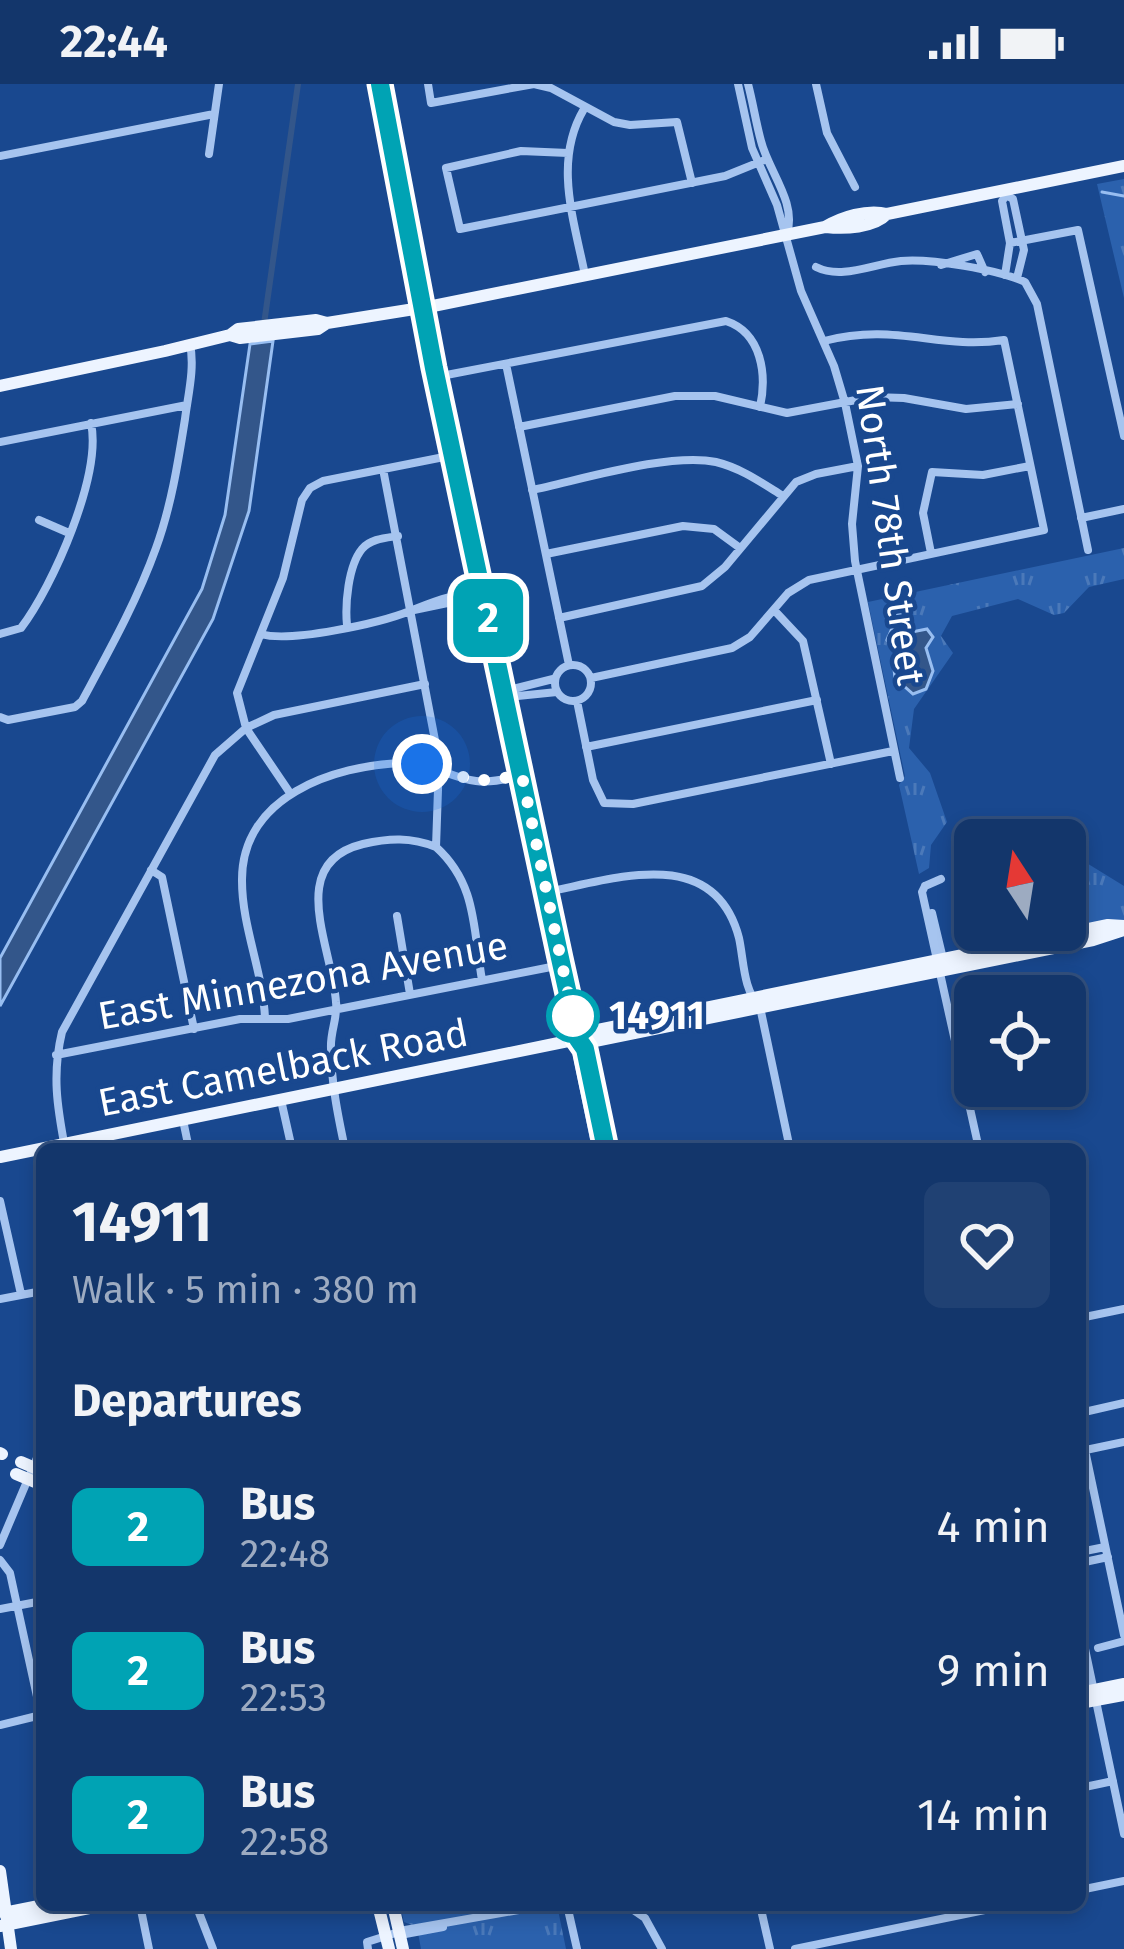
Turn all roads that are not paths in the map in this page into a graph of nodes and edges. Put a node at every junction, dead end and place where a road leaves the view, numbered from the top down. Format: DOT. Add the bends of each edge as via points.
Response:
graph roads {
  1 [pos="219,84"];
  2 [pos="380,84"];
  3 [pos="428,84"];
  4 [pos="738,84"];
  5 [pos="748,84"];
  6 [pos="816,84"];
  7 [pos="584,109"];
  8 [pos="214,114"];
  9 [pos="568,152"];
  10 [pos="208,154"];
  11 [pos="0,156"];
  12 [pos="763,162"];
  13 [pos="1124,166"];
  14 [pos="692,183"];
  15 [pos="855,187"];
  16 [pos="1006,191"];
  17 [pos="571,207"];
  18 [pos="1018,221"];
  19 [pos="1006,224"];
  20 [pos="786,235"];
  21 [pos="1022,241"];
  22 [pos="1010,243"];
  23 [pos="940,265"];
  24 [pos="816,268"];
  25 [pos="985,272"];
  26 [pos="585,275"];
  27 [pos="1011,277"];
  28 [pos="423,308"];
  29 [pos="824,341"];
  30 [pos="190,344"];
  31 [pos="506,364"];
  32 [pos="436,377"];
  33 [pos="0,386"];
  34 [pos="844,403"];
  35 [pos="1018,404"];
  36 [pos="187,405"];
  37 [pos="760,407"];
  38 [pos="91,422"];
  39 [pos="519,427"];
  40 [pos="1124,436"];
  41 [pos="0,442"];
  42 [pos="454,455"];
  43 [pos="858,466"];
  44 [pos="1030,466"];
  45 [pos="383,469"];
  46 [pos="532,490"];
  47 [pos="783,496"];
  48 [pos="1124,509"];
  49 [pos="1081,518"];
  50 [pos="39,520"];
  51 [pos="69,533"];
  52 [pos="398,536"];
  53 [pos="740,548"];
  54 [pos="1088,550"];
  55 [pos="931,553"];
  56 [pos="546,554"];
  57 [pos="856,568"];
  58 [pos="483,595"];
  59 [pos="413,610"];
  60 [pos="774,610"];
  61 [pos="559,617"];
  62 [pos="347,625"];
  63 [pos="0,634"];
  64 [pos="260,634"];
  65 [pos="569,665"];
  66 [pos="555,677"];
  67 [pos="591,678"];
  68 [pos="425,684"];
  69 [pos="557,692"];
  70 [pos="505,696"];
  71 [pos="817,700"];
  72 [pos="577,701"];
  73 [pos="0,717"];
  74 [pos="246,728"];
  75 [pos="586,747"];
  76 [pos="893,752"];
  77 [pos="831,764"];
  78 [pos="440,769"];
  79 [pos="522,776"];
  80 [pos="900,778"];
  81 [pos="290,793"];
  82 [pos="436,848"];
  83 [pos="151,870"];
  84 [pos="941,879"];
  85 [pos="547,892"];
  86 [pos="398,916"];
  87 [pos="1124,928"];
  88 [pos="561,964"];
  89 [pos="942,967"];
  90 [pos="482,980"];
  91 [pos="410,994"];
  92 [pos="755,1003"];
  93 [pos="337,1010"];
  94 [pos="266,1018"];
  95 [pos="194,1029"];
  96 [pos="578,1039"];
  97 [pos="56,1055"];
  98 [pos="335,1089"];
  99 [pos="281,1100"];
  100 [pos="183,1119"];
  101 [pos="64,1143"];
  102 [pos="78,1143"];
  103 [pos="188,1143"];
  104 [pos="291,1143"];
  105 [pos="344,1143"];
  106 [pos="595,1143"];
  107 [pos="605,1143"];
  108 [pos="789,1143"];
  109 [pos="978,1143"];
  110 [pos="36,1150"];
  111 [pos="0,1156"];
  112 [pos="0,1202"];
  113 [pos="36,1292"];
  114 [pos="21,1294"];
  115 [pos="0,1299"];
  116 [pos="1124,1309"];
  117 [pos="1086,1317"];
  118 [pos="1124,1403"];
  119 [pos="1086,1412"];
  120 [pos="1124,1442"];
  121 [pos="1086,1449"];
  122 [pos="1086,1463"];
  123 [pos="28,1470"];
  124 [pos="0,1544"];
  125 [pos="1086,1552"];
  126 [pos="1107,1552"];
  127 [pos="0,1559"];
  128 [pos="1086,1561"];
  129 [pos="36,1602"];
  130 [pos="18,1606"];
  131 [pos="0,1609"];
  132 [pos="1124,1638"];
  133 [pos="1098,1648"];
  134 [pos="1124,1684"];
  135 [pos="36,1691"];
  136 [pos="1090,1695"];
  137 [pos="1124,1695"];
  138 [pos="36,1716"];
  139 [pos="0,1725"];
  140 [pos="1113,1780"];
  141 [pos="1086,1787"];
  142 [pos="1124,1834"];
  143 [pos="0,1871"];
  144 [pos="1124,1881"];
  145 [pos="1086,1889"];
  146 [pos="36,1908"];
  147 [pos="57,1911"];
  148 [pos="141,1911"];
  149 [pos="198,1911"];
  150 [pos="381,1911"];
  151 [pos="393,1911"];
  152 [pos="518,1911"];
  153 [pos="568,1911"];
  154 [pos="635,1911"];
  155 [pos="761,1911"];
  156 [pos="972,1911"];
  157 [pos="3,1918"];
  158 [pos="203,1932"];
  159 [pos="394,1943"];
  160 [pos="11,1949"];
  161 [pos="149,1949"];
  162 [pos="203,1949"];
  163 [pos="213,1949"];
  164 [pos="368,1949"];
  165 [pos="577,1949"];
  166 [pos="662,1949"];
  167 [pos="770,1949"];
  168 [pos="796,1949"];
  1 -- 8 [label="street"];
  2 -- 28 [label="street"];
  3 -- 7 [label="street" via="431,103 534,84"];
  4 -- 12 [label="street, North 78th Street"];
  5 -- 12 [label="street, North 78th Street"];
  6 -- 15 [label="street" via="827,133"];
  7 -- 9 [label="street"];
  7 -- 14 [label="street" via="630,125 677,122"];
  8 -- 10 [label="street"];
  8 -- 11 [label="street"];
  9 -- 17 [label="street"];
  9 -- 17 [label="street" via="520,152 446,168 460,229"];
  12 -- 14 [label="street"];
  12 -- 20 [label="street, North 78th Street" via="787,207"];
  13 -- 16 [label="main road"];
  14 -- 17 [label="street"];
  16 -- 18 [label="street"];
  16 -- 19 [label="street"];
  16 -- 20 [label="main road"];
  17 -- 26 [label="street"];
  18 -- 19 [label="street"];
  18 -- 21 [label="street"];
  19 -- 22 [label="street"];
  20 -- 26 [label="main road"];
  20 -- 29 [label="street, North 78th Street"];
  21 -- 22 [label="street"];
  21 -- 27 [label="street"];
  21 -- 40 [label="street" via="1078,230"];
  22 -- 27 [label="street"];
  23 -- 24 [label="street" via="904,260 830,274"];
  23 -- 25 [label="street"];
  23 -- 25 [label="street" via="977,254"];
  25 -- 27 [label="street"];
  26 -- 28 [label="main road"];
  27 -- 49 [label="street" via="1030,288 1037,304"];
  28 -- 30 [label="main road"];
  28 -- 32 [label="street"];
  29 -- 34 [label="street, North 78th Street"];
  29 -- 35 [label="street" via="868,332 1004,340"];
  30 -- 33 [label="main road"];
  30 -- 36 [label="street"];
  31 -- 32 [label="street"];
  31 -- 37 [label="street" via="726,321 746,332 765,374"];
  31 -- 39 [label="street"];
  32 -- 42 [label="street"];
  34 -- 35 [label="street" via="888,397 966,409"];
  34 -- 37 [label="street" via="787,413"];
  34 -- 43 [label="street, North 78th Street"];
  35 -- 44 [label="street"];
  36 -- 38 [label="street"];
  36 -- 73 [label="street" via="157,548 82,701"];
  37 -- 39 [label="street" via="675,395"];
  38 -- 41 [label="street"];
  38 -- 51 [label="street" via="88,470"];
  39 -- 46 [label="street"];
  42 -- 45 [label="street"];
  42 -- 58 [label="street"];
  43 -- 47 [label="street" via="805,477"];
  43 -- 57 [label="street, North 78th Street"];
  44 -- 55 [label="street" via="1044,530"];
  44 -- 55 [label="street" via="983,475 932,472 923,513"];
  45 -- 52 [label="street"];
  45 -- 64 [label="street" via="310,488"];
  46 -- 47 [label="street" via="701,460"];
  46 -- 56 [label="street"];
  47 -- 53 [label="street"];
  48 -- 49 [label="street"];
  49 -- 54 [label="street"];
  50 -- 51 [label="street"];
  51 -- 63 [label="street" via="21,628"];
  52 -- 59 [label="street"];
  52 -- 62 [label="street" via="358,553"];
  53 -- 56 [label="street" via="714,529 683,526"];
  53 -- 61 [label="street" via="714,578 688,591"];
  55 -- 57 [label="street"];
  56 -- 61 [label="street"];
  57 -- 60 [label="street" via="809,580"];
  57 -- 76 [label="street, North 78th Street"];
  58 -- 59 [label="street"];
  58 -- 70 [label="street"];
  59 -- 62 [label="street"];
  59 -- 68 [label="street"];
  60 -- 67 [label="street" via="723,652"];
  60 -- 71 [label="street" via="803,641"];
  61 -- 65 [label="street"];
  62 -- 64 [label="street" via="283,639"];
  64 -- 74 [label="street" via="237,693"];
  65 -- 66 [label="street"];
  65 -- 67 [label="street"];
  66 -- 69 [label="street"];
  66 -- 70 [label="street"];
  67 -- 72 [label="street"];
  68 -- 74 [label="street"];
  68 -- 78 [label="street"];
  69 -- 70 [label="street"];
  69 -- 72 [label="street"];
  70 -- 79 [label="street"];
  71 -- 75 [label="street"];
  71 -- 77 [label="street"];
  72 -- 75 [label="street"];
  74 -- 81 [label="street"];
  74 -- 83 [label="street" via="215,755"];
  75 -- 77 [label="street" via="604,803"];
  76 -- 77 [label="street"];
  76 -- 80 [label="street, North 78th Street"];
  78 -- 79 [label="street" via="476,781"];
  78 -- 81 [label="street" via="392,764"];
  78 -- 82 [label="street"];
  79 -- 85 [label="street"];
  81 -- 94 [label="street" via="255,829 243,864"];
  82 -- 90 [label="street" via="467,887"];
  82 -- 93 [label="street" via="401,838 342,850 324,866 317,894"];
  83 -- 95 [label="street" via="162,877"];
  83 -- 97 [label="street"];
  84 -- 89 [label="street" via="925,886"];
  85 -- 88 [label="street"];
  85 -- 92 [label="street, East Minnezona Avenue" via="657,872 699,884 736,928"];
  86 -- 91 [label="street"];
  87 -- 89 [label="main road, East Camelback Road"];
  88 -- 90 [label="street, East Minnezona Avenue"];
  88 -- 96 [label="street"];
  89 -- 92 [label="main road, East Camelback Road"];
  89 -- 109 [label="street"];
  90 -- 91 [label="street, East Minnezona Avenue"];
  91 -- 93 [label="street, East Minnezona Avenue"];
  92 -- 96 [label="main road, East Camelback Road"];
  92 -- 108 [label="street, East Minnezona Avenue"];
  93 -- 94 [label="street, East Minnezona Avenue"];
  93 -- 98 [label="street"];
  94 -- 95 [label="street, East Minnezona Avenue"];
  95 -- 97 [label="street, East Minnezona Avenue"];
  96 -- 98 [label="main road, East Camelback Road"];
  96 -- 106 [label="street"];
  96 -- 107 [label="street"];
  97 -- 101 [label="street"];
  98 -- 99 [label="main road, East Camelback Road"];
  98 -- 105 [label="street"];
  99 -- 100 [label="main road, East Camelback Road"];
  99 -- 104 [label="street"];
  100 -- 102 [label="main road, East Camelback Road"];
  100 -- 103 [label="street"];
  110 -- 111 [label="main road, East Camelback Road"];
  112 -- 114 [label="street"];
  113 -- 114 [label="street"];
  114 -- 115 [label="street"];
  116 -- 117 [label="street"];
  118 -- 119 [label="street"];
  120 -- 121 [label="street"];
  122 -- 126 [label="street"];
  123 -- 124 [label="street"];
  125 -- 126 [label="street"];
  126 -- 128 [label="street"];
  126 -- 132 [label="street"];
  127 -- 130 [label="street"];
  129 -- 130 [label="street"];
  130 -- 131 [label="street"];
  130 -- 135 [label="street"];
  132 -- 133 [label="street"];
  134 -- 136 [label="main road"];
  136 -- 137 [label="main road"];
  136 -- 140 [label="street"];
  138 -- 139 [label="street"];
  140 -- 141 [label="street"];
  140 -- 142 [label="street"];
  143 -- 157 [label="main road"];
  144 -- 145 [label="street"];
  146 -- 157 [label="main road"];
  147 -- 157 [label="main road"];
  148 -- 161 [label="street"];
  149 -- 158 [label="street"];
  150 -- 159 [label="main road"];
  151 -- 159 [label="main road"];
  152 -- 159 [label="street"];
  153 -- 165 [label="street"];
  154 -- 166 [label="street"];
  155 -- 167 [label="street"];
  156 -- 168 [label="street"];
  157 -- 160 [label="main road"];
  158 -- 162 [label="street"];
  158 -- 163 [label="street"];
  159 -- 164 [label="street" via="367,1942"];
}
